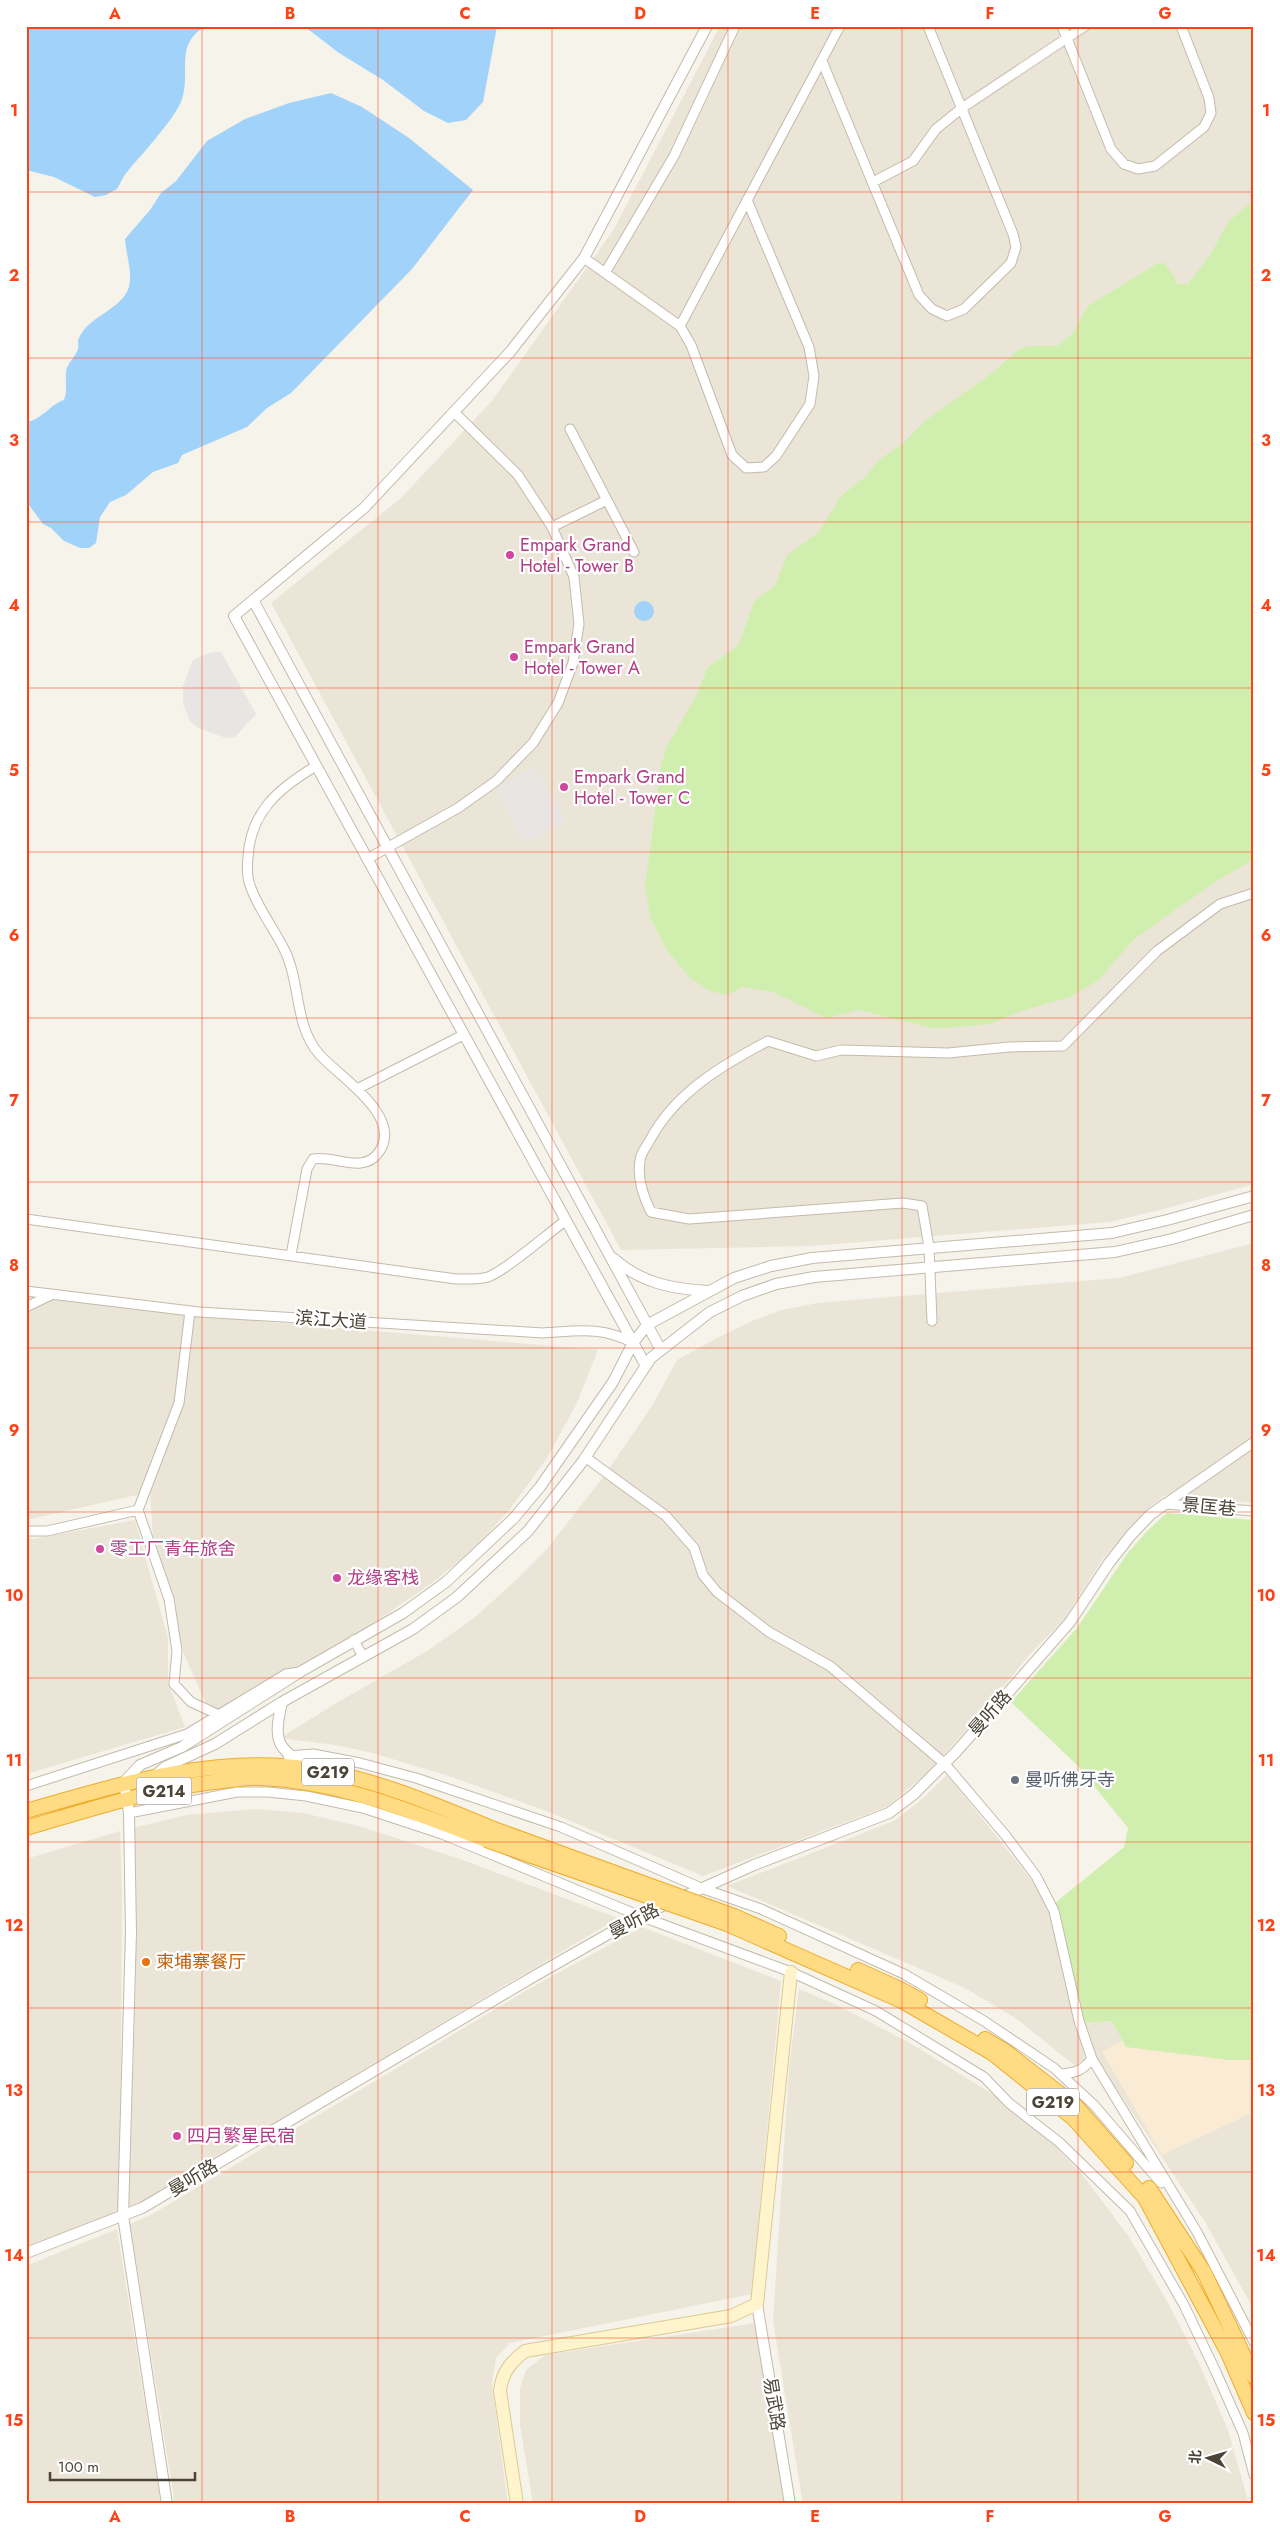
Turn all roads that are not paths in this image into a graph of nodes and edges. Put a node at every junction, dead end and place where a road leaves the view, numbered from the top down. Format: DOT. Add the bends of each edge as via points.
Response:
graph roads {
  1 [pos="707,26"];
  2 [pos="735,26"];
  3 [pos="840,26"];
  4 [pos="928,26"];
  5 [pos="1062,26"];
  6 [pos="1085,26"];
  7 [pos="1181,26"];
  8 [pos="1067,40"];
  9 [pos="822,61"];
  10 [pos="962,108"];
  11 [pos="873,182"];
  12 [pos="747,200"];
  13 [pos="584,258"];
  14 [pos="606,273"];
  15 [pos="680,326"];
  16 [pos="455,413"];
  17 [pos="570,429"];
  18 [pos="607,500"];
  19 [pos="552,527"];
  20 [pos="634,552"];
  21 [pos="253,600"];
  22 [pos="316,766"];
  23 [pos="387,849"];
  24 [pos="367,859"];
  25 [pos="1254,893"];
  26 [pos="463,1034"];
  27 [pos="357,1089"];
  28 [pos="1254,1196"];
  29 [pos="1254,1215"];
  30 [pos="26,1220"];
  31 [pos="565,1221"];
  32 [pos="929,1247"];
  33 [pos="607,1253"];
  34 [pos="291,1255"];
  35 [pos="930,1266"];
  36 [pos="26,1291"];
  37 [pos="709,1291"];
  38 [pos="53,1294"];
  39 [pos="26,1308"];
  40 [pos="190,1311"];
  41 [pos="932,1321"];
  42 [pos="647,1325"];
  43 [pos="633,1343"];
  44 [pos="661,1350"];
  45 [pos="646,1366"];
  46 [pos="1254,1442"];
  47 [pos="585,1457"];
  48 [pos="1165,1504"];
  49 [pos="138,1510"];
  50 [pos="1254,1511"];
  51 [pos="26,1531"];
  52 [pos="354,1640"];
  53 [pos="363,1657"];
  54 [pos="300,1672"];
  55 [pos="282,1702"];
  56 [pos="217,1714"];
  57 [pos="288,1756"];
  58 [pos="944,1764"];
  59 [pos="317,1770"];
  60 [pos="152,1777"];
  61 [pos="124,1782"];
  62 [pos="203,1783"];
  63 [pos="26,1786"];
  64 [pos="126,1798"];
  65 [pos="26,1811"];
  66 [pos="129,1813"];
  67 [pos="26,1828"];
  68 [pos="490,1834"];
  69 [pos="701,1888"];
  70 [pos="640,1916"];
  71 [pos="731,1920"];
  72 [pos="791,1972"];
  73 [pos="1092,2059"];
  74 [pos="1061,2074"];
  75 [pos="123,2216"];
  76 [pos="1197,2232"];
  77 [pos="1183,2239"];
  78 [pos="26,2253"];
  79 [pos="757,2304"];
  80 [pos="1254,2342"];
  81 [pos="1254,2377"];
  82 [pos="1254,2412"];
  83 [pos="1254,2475"];
  84 [pos="167,2504"];
  85 [pos="517,2504"];
  86 [pos="790,2504"];
  1 -- 13 [label="street"];
  2 -- 14 [label="street" via="674,156"];
  3 -- 9 [label="street"];
  4 -- 10 [label="street"];
  5 -- 8 [label="street"];
  6 -- 8 [label="street"];
  7 -- 8 [label="street" via="1209,98 1211,113 1204,127 1155,166 1138,169 1124,164 1111,149"];
  8 -- 10 [label="street"];
  9 -- 11 [label="street"];
  9 -- 12 [label="street"];
  10 -- 11 [label="street" via="936,130 913,161"];
  10 -- 11 [label="street" via="1016,248 1011,263 964,309 947,316 932,309 919,295"];
  12 -- 15 [label="street"];
  12 -- 15 [label="street" via="809,347 814,376 810,404 776,456 764,467 746,468 732,455 691,345"];
  13 -- 14 [label="street"];
  13 -- 16 [label="street" via="510,352"];
  14 -- 15 [label="street"];
  16 -- 19 [label="street" via="518,475"];
  16 -- 21 [label="street" via="364,508"];
  17 -- 18 [label="street"];
  18 -- 19 [label="street"];
  18 -- 20 [label="street"];
  19 -- 23 [label="street" via="574,577 579,624 573,663 558,703 534,743 496,781 458,808"];
  21 -- 22 [label="street" via="234,616"];
  21 -- 23 [label="street"];
  22 -- 24 [label="street"];
  22 -- 27 [label="street" via="288,783 270,800 256,822 248,844 247,867 250,887 286,952 305,1029 318,1052"];
  23 -- 24 [label="street"];
  23 -- 33 [label="street"];
  24 -- 26 [label="street"];
  25 -- 32 [label="street" via="1220,904 1157,952 1063,1046 948,1053 841,1050 816,1056 768,1041 737,1057 688,1092 661,1120 641,1157 642,1193 650,1212 689,1219 903,1203 922,1206"];
  26 -- 27 [label="street"];
  26 -- 31 [label="street"];
  27 -- 34 [label="street" via="378,1114 384,1129 384,1143 370,1161 354,1165 325,1157 313,1159 307,1169"];
  28 -- 32 [label="street" via="1112,1233"];
  29 -- 35 [label="street" via="1115,1252"];
  30 -- 34 [label="street"];
  31 -- 34 [label="street" via="504,1267 488,1276 473,1279"];
  31 -- 43 [label="street"];
  32 -- 35 [label="street"];
  32 -- 37 [label="street" via="812,1258 771,1266 734,1278"];
  33 -- 37 [label="street" via="624,1268 667,1287"];
  33 -- 42 [label="street"];
  35 -- 41 [label="street"];
  35 -- 44 [label="street" via="814,1277 776,1284 710,1312"];
  36 -- 38 [label="street, 滨江大道"];
  37 -- 42 [label="street"];
  38 -- 39 [label="street"];
  38 -- 40 [label="street, 滨江大道"];
  40 -- 43 [label="street, 滨江大道" via="543,1333 598,1330 617,1334"];
  40 -- 49 [label="street" via="179,1403"];
  42 -- 43 [label="street"];
  42 -- 44 [label="street"];
  43 -- 45 [label="street"];
  43 -- 52 [label="street" via="613,1382 514,1518 446,1582"];
  44 -- 45 [label="street"];
  45 -- 47 [label="street"];
  46 -- 48 [label="street"];
  47 -- 53 [label="street" via="528,1531 464,1592 413,1628"];
  47 -- 58 [label="street" via="666,1516 694,1548 703,1575 717,1592 769,1632 830,1666"];
  48 -- 50 [label="street, 景匡巷"];
  48 -- 58 [label="street, 曼听路" via="1125,1542 1070,1622"];
  49 -- 51 [label="street" via="47,1531"];
  49 -- 56 [label="street" via="169,1599 177,1651 174,1684 191,1702"];
  52 -- 53 [label="street"];
  52 -- 54 [label="street"];
  53 -- 55 [label="street"];
  54 -- 56 [label="street" via="286,1674"];
  54 -- 61 [label="street" via="182,1747 140,1765"];
  55 -- 57 [label="street" via="276,1728"];
  55 -- 60 [label="street" via="215,1744 165,1767"];
  56 -- 63 [label="street" via="187,1734"];
  57 -- 59 [label="street"];
  57 -- 69 [label="street" via="313,1754 416,1778 561,1827"];
  58 -- 69 [label="street, 曼听路" via="889,1813"];
  58 -- 73 [label="street" via="1006,1836 1048,1896 1059,1928 1079,2021"];
  59 -- 60 [label="highway, G219" via="258,1766"];
  59 -- 68 [label="highway, G219" via="395,1789"];
  60 -- 61 [label="highway, G214"];
  60 -- 64 [label="main road"];
  61 -- 64 [label="street"];
  61 -- 65 [label="highway"];
  62 -- 64 [label="highway, G214"];
  62 -- 68 [label="highway, G219" via="258,1778 322,1785"];
  64 -- 66 [label="street"];
  64 -- 67 [label="highway"];
  66 -- 70 [label="street" via="237,1792 306,1796 363,1808 442,1834"];
  66 -- 75 [label="street" via="131,1936"];
  68 -- 71 [label="highway, G219, bridge"];
  69 -- 70 [label="street, 曼听路"];
  69 -- 74 [label="street" via="761,1909 904,1974 984,2021"];
  70 -- 72 [label="street"];
  70 -- 75 [label="street, 曼听路" via="142,2208"];
  71 -- 77 [label="highway, G219" via="900,1988 1005,2051 1076,2106 1150,2190"];
  71 -- 82 [label="highway, G219" via="902,2001 992,2053 1073,2118 1145,2198 1228,2353"];
  72 -- 79 [label="main road"];
  72 -- 83 [label="street" via="876,2011 984,2076 1130,2211 1184,2305 1216,2372 1243,2433"];
  73 -- 74 [label="street" via="1084,2069"];
  73 -- 76 [label="street"];
  74 -- 76 [label="street" via="1149,2166"];
  75 -- 78 [label="street, 曼听路"];
  75 -- 84 [label="street"];
  76 -- 77 [label="street"];
  76 -- 80 [label="street"];
  77 -- 81 [label="highway, G219" via="1204,2272"];
  79 -- 85 [label="main road" via="731,2316 526,2351 513,2361 501,2379 500,2391"];
  79 -- 86 [label="street, 易武路"];
}
